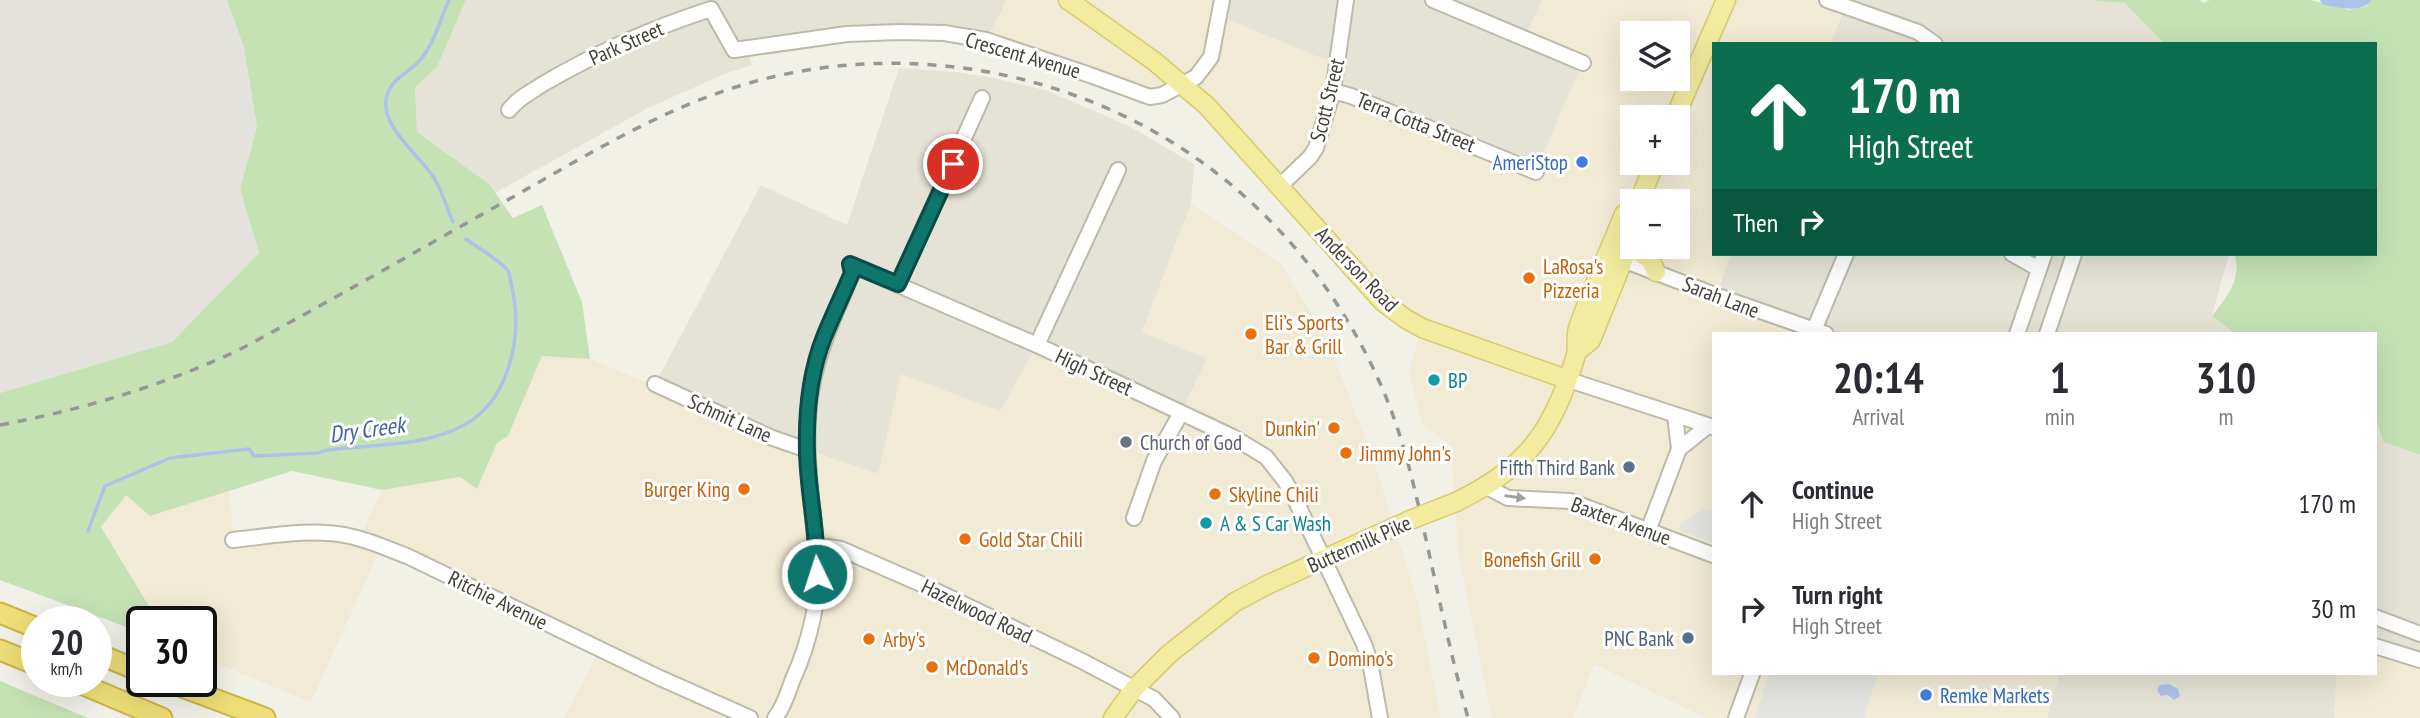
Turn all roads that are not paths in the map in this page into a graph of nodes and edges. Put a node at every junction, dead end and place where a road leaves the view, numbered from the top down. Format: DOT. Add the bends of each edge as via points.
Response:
graph roads {
  1 [pos="1068,0"];
  2 [pos="1222,0"];
  3 [pos="1346,0"];
  4 [pos="1433,0"];
  5 [pos="1726,0"];
  6 [pos="1826,0"];
  7 [pos="1932,42"];
  8 [pos="732,48"];
  9 [pos="1583,63"];
  10 [pos="1183,84"];
  11 [pos="1333,91"];
  12 [pos="982,98"];
  13 [pos="1680,105"];
  14 [pos="509,110"];
  15 [pos="1118,170"];
  16 [pos="1536,172"];
  17 [pos="1280,186"];
  18 [pos="1620,224"];
  19 [pos="1845,256"];
  20 [pos="2020,256"];
  21 [pos="2073,256"];
  22 [pos="1625,259"];
  23 [pos="1650,259"];
  24 [pos="2042,262"];
  25 [pos="1656,272"];
  26 [pos="898,284"];
  27 [pos="1820,332"];
  28 [pos="2018,332"];
  29 [pos="2048,332"];
  30 [pos="1037,345"];
  31 [pos="1577,352"];
  32 [pos="1566,379"];
  33 [pos="654,384"];
  34 [pos="1181,413"];
  35 [pos="1675,416"];
  36 [pos="1711,427"];
  37 [pos="1679,449"];
  38 [pos="807,450"];
  39 [pos="1487,487"];
  40 [pos="1134,519"];
  41 [pos="1648,531"];
  42 [pos="233,540"];
  43 [pos="816,550"];
  44 [pos="1712,555"];
  45 [pos="1323,559"];
  46 [pos="0,613"];
  47 [pos="2377,618"];
  48 [pos="21,622"];
  49 [pos="2420,634"];
  50 [pos="2377,647"];
  51 [pos="0,650"];
  52 [pos="21,659"];
  53 [pos="2420,660"];
  54 [pos="1752,675"];
  55 [pos="1134,689"];
  56 [pos="112,697"];
  57 [pos="209,697"];
  58 [pos="162,718"];
  59 [pos="265,718"];
  60 [pos="750,718"];
  61 [pos="775,718"];
  62 [pos="1113,718"];
  63 [pos="1171,718"];
  64 [pos="1380,718"];
  65 [pos="1736,718"];
  1 -- 10 [label="main road, Anderson Road"];
  2 -- 10 [label="street" via="1211,57 1196,77"];
  3 -- 11 [label="street, Scott Street"];
  4 -- 9 [label="street"];
  5 -- 13 [label="main road"];
  6 -- 7 [label="street" via="1918,32"];
  8 -- 10 [label="street, Crescent Avenue" via="847,34 944,33 986,40 1144,96 1162,95"];
  8 -- 14 [label="street, Park Street" via="710,9 601,52 527,94"];
  10 -- 17 [label="main road, Anderson Road"];
  11 -- 16 [label="street, Terra Cotta Street"];
  11 -- 17 [label="street, Scott Street" via="1316,148"];
  12 -- 26 [label="street"];
  15 -- 30 [label="street"];
  17 -- 32 [label="main road, Anderson Road" via="1383,302 1406,319"];
  18 -- 31 [label="main road, Buttermilk Pike" via="1576,332"];
  19 -- 27 [label="street"];
  20 -- 24 [label="street"];
  21 -- 29 [label="street"];
  22 -- 31 [label="main road, Buttermilk Pike" via="1591,340"];
  23 -- 25 [label="main road"];
  24 -- 28 [label="street"];
  25 -- 27 [label="street, Sarah Lane"];
  26 -- 30 [label="street, High Street"];
  26 -- 38 [label="street, High Street" via="850,264 852,273 815,369"];
  30 -- 34 [label="street, High Street"];
  31 -- 32 [label="main road, Buttermilk Pike"];
  32 -- 35 [label="street, Anderson Road"];
  32 -- 39 [label="main road, Buttermilk Pike" via="1541,436 1514,468"];
  33 -- 38 [label="street, Schmit Lane"];
  34 -- 40 [label="street" via="1154,461"];
  34 -- 45 [label="street, High Street" via="1266,457 1285,481"];
  35 -- 36 [label="street, Anderson Road"];
  35 -- 37 [label="street"];
  36 -- 37 [label="street"];
  37 -- 41 [label="street"];
  38 -- 43 [label="street"];
  39 -- 41 [label="street, Baxter Avenue, one-way" via="1508,498 1570,501"];
  39 -- 45 [label="main road, Buttermilk Pike, bridge"];
  41 -- 44 [label="street, Baxter Avenue"];
  42 -- 60 [label="street, Ritchie Avenue" via="310,533 366,541 407,556"];
  43 -- 55 [label="street, Hazelwood Road" via="834,547 867,560"];
  43 -- 61 [label="street" via="814,604 805,648"];
  45 -- 55 [label="main road, Buttermilk Pike" via="1235,602 1169,654"];
  45 -- 64 [label="street, High Street" via="1364,644"];
  46 -- 48 [label="highway"];
  47 -- 49 [label="street"];
  50 -- 53 [label="street"];
  51 -- 52 [label="highway"];
  54 -- 65 [label="street"];
  55 -- 62 [label="main road, Buttermilk Pike"];
  55 -- 63 [label="street, Hazelwood Road" via="1154,699"];
  56 -- 58 [label="highway"];
  57 -- 59 [label="highway"];
}
